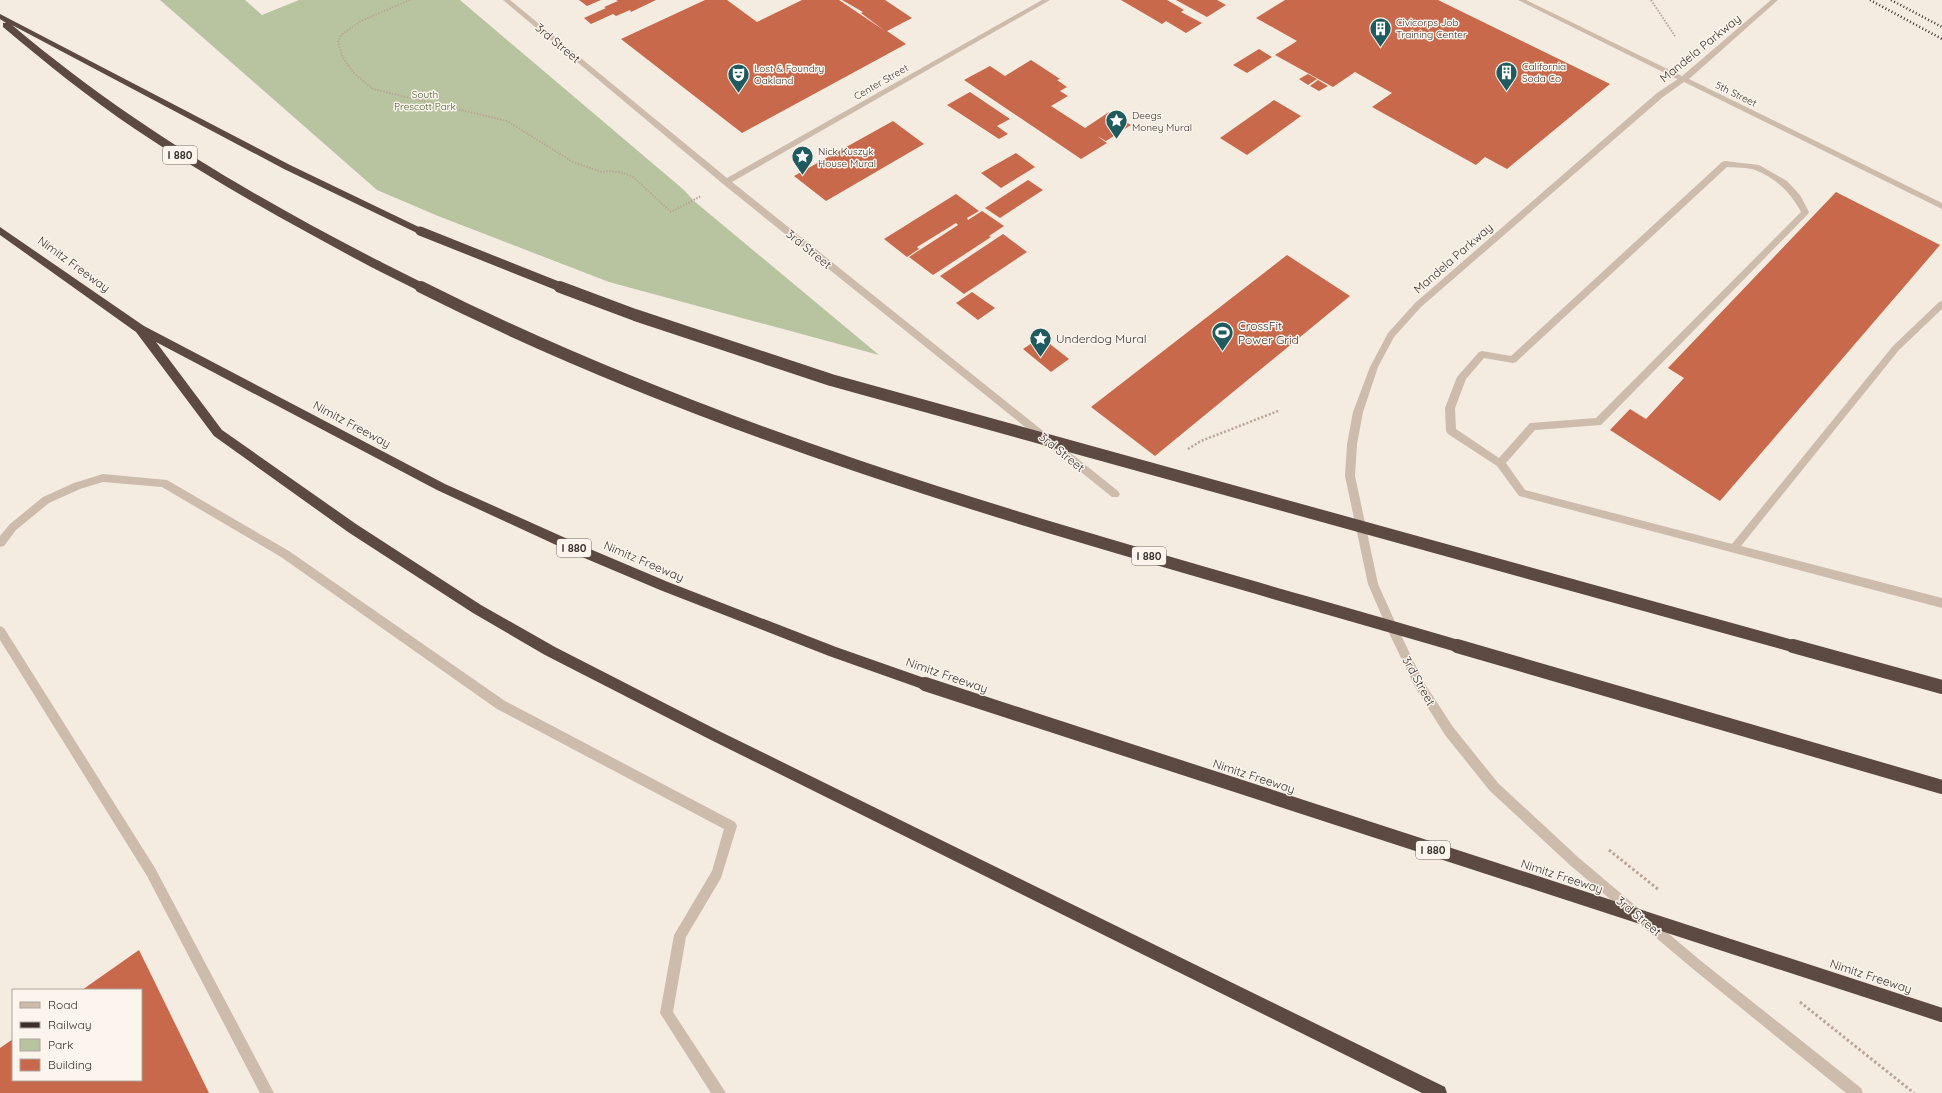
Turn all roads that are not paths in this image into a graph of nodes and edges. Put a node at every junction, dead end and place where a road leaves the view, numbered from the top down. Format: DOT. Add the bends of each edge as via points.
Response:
graph roads {
  1 [pos="506,0"];
  2 [pos="1047,0"];
  3 [pos="1521,0"];
  4 [pos="1775,0"];
  5 [pos="0,18"];
  6 [pos="1684,79"];
  7 [pos="726,182"];
  8 [pos="1942,206"];
  9 [pos="0,230"];
  10 [pos="1942,304"];
  11 [pos="140,329"];
  12 [pos="1500,463"];
  13 [pos="1115,494"];
  14 [pos="0,543"];
  15 [pos="1734,548"];
  16 [pos="1942,603"];
  17 [pos="0,631"];
  18 [pos="1395,635"];
  19 [pos="1942,687"];
  20 [pos="1942,787"];
  21 [pos="1942,1015"];
  22 [pos="266,1093"];
  23 [pos="719,1093"];
  24 [pos="1439,1093"];
  25 [pos="1856,1093"];
  1 -- 7 [label="street, 3rd Street"];
  2 -- 7 [label="street, Center Street"];
  3 -- 6 [label="street, 5th Street"];
  4 -- 6 [label="street, Mandela Parkway"];
  5 -- 19 [label="highway, bridge" via="287,167 420,231 612,307 831,380"];
  5 -- 20 [label="highway, I 880, bridge" via="83,88 164,144 245,194 466,310 606,372 737,423 887,476 1051,527"];
  6 -- 8 [label="street, 5th Street"];
  6 -- 18 [label="street, Mandela Parkway" via="1660,95 1418,305 1391,335 1374,367 1358,412 1350,476 1373,584"];
  7 -- 13 [label="street, 3rd Street"];
  9 -- 11 [label="highway, Nimitz Freeway / I 880"];
  10 -- 15 [label="street" via="1896,348"];
  11 -- 21 [label="highway, Nimitz Freeway / I 880, bridge" via="441,487 593,556 747,619 932,686"];
  11 -- 24 [label="highway" via="218,433 327,511 477,609 550,651 716,736"];
  12 -- 12 [label="street" via="1533,426 1598,422 1805,212 1797,196 1784,183 1756,167 1725,164 1513,360 1482,354 1462,377 1450,408 1452,431"];
  12 -- 15 [label="street" via="1522,493"];
  14 -- 23 [label="street" via="13,527 46,500 77,486 103,478 164,483 285,554 501,706 731,826 717,874 680,935 666,1013"];
  15 -- 16 [label="street"];
  17 -- 22 [label="street" via="151,872"];
  18 -- 25 [label="street, 3rd Street" via="1419,684 1449,731 1494,787 1598,882"];
}
